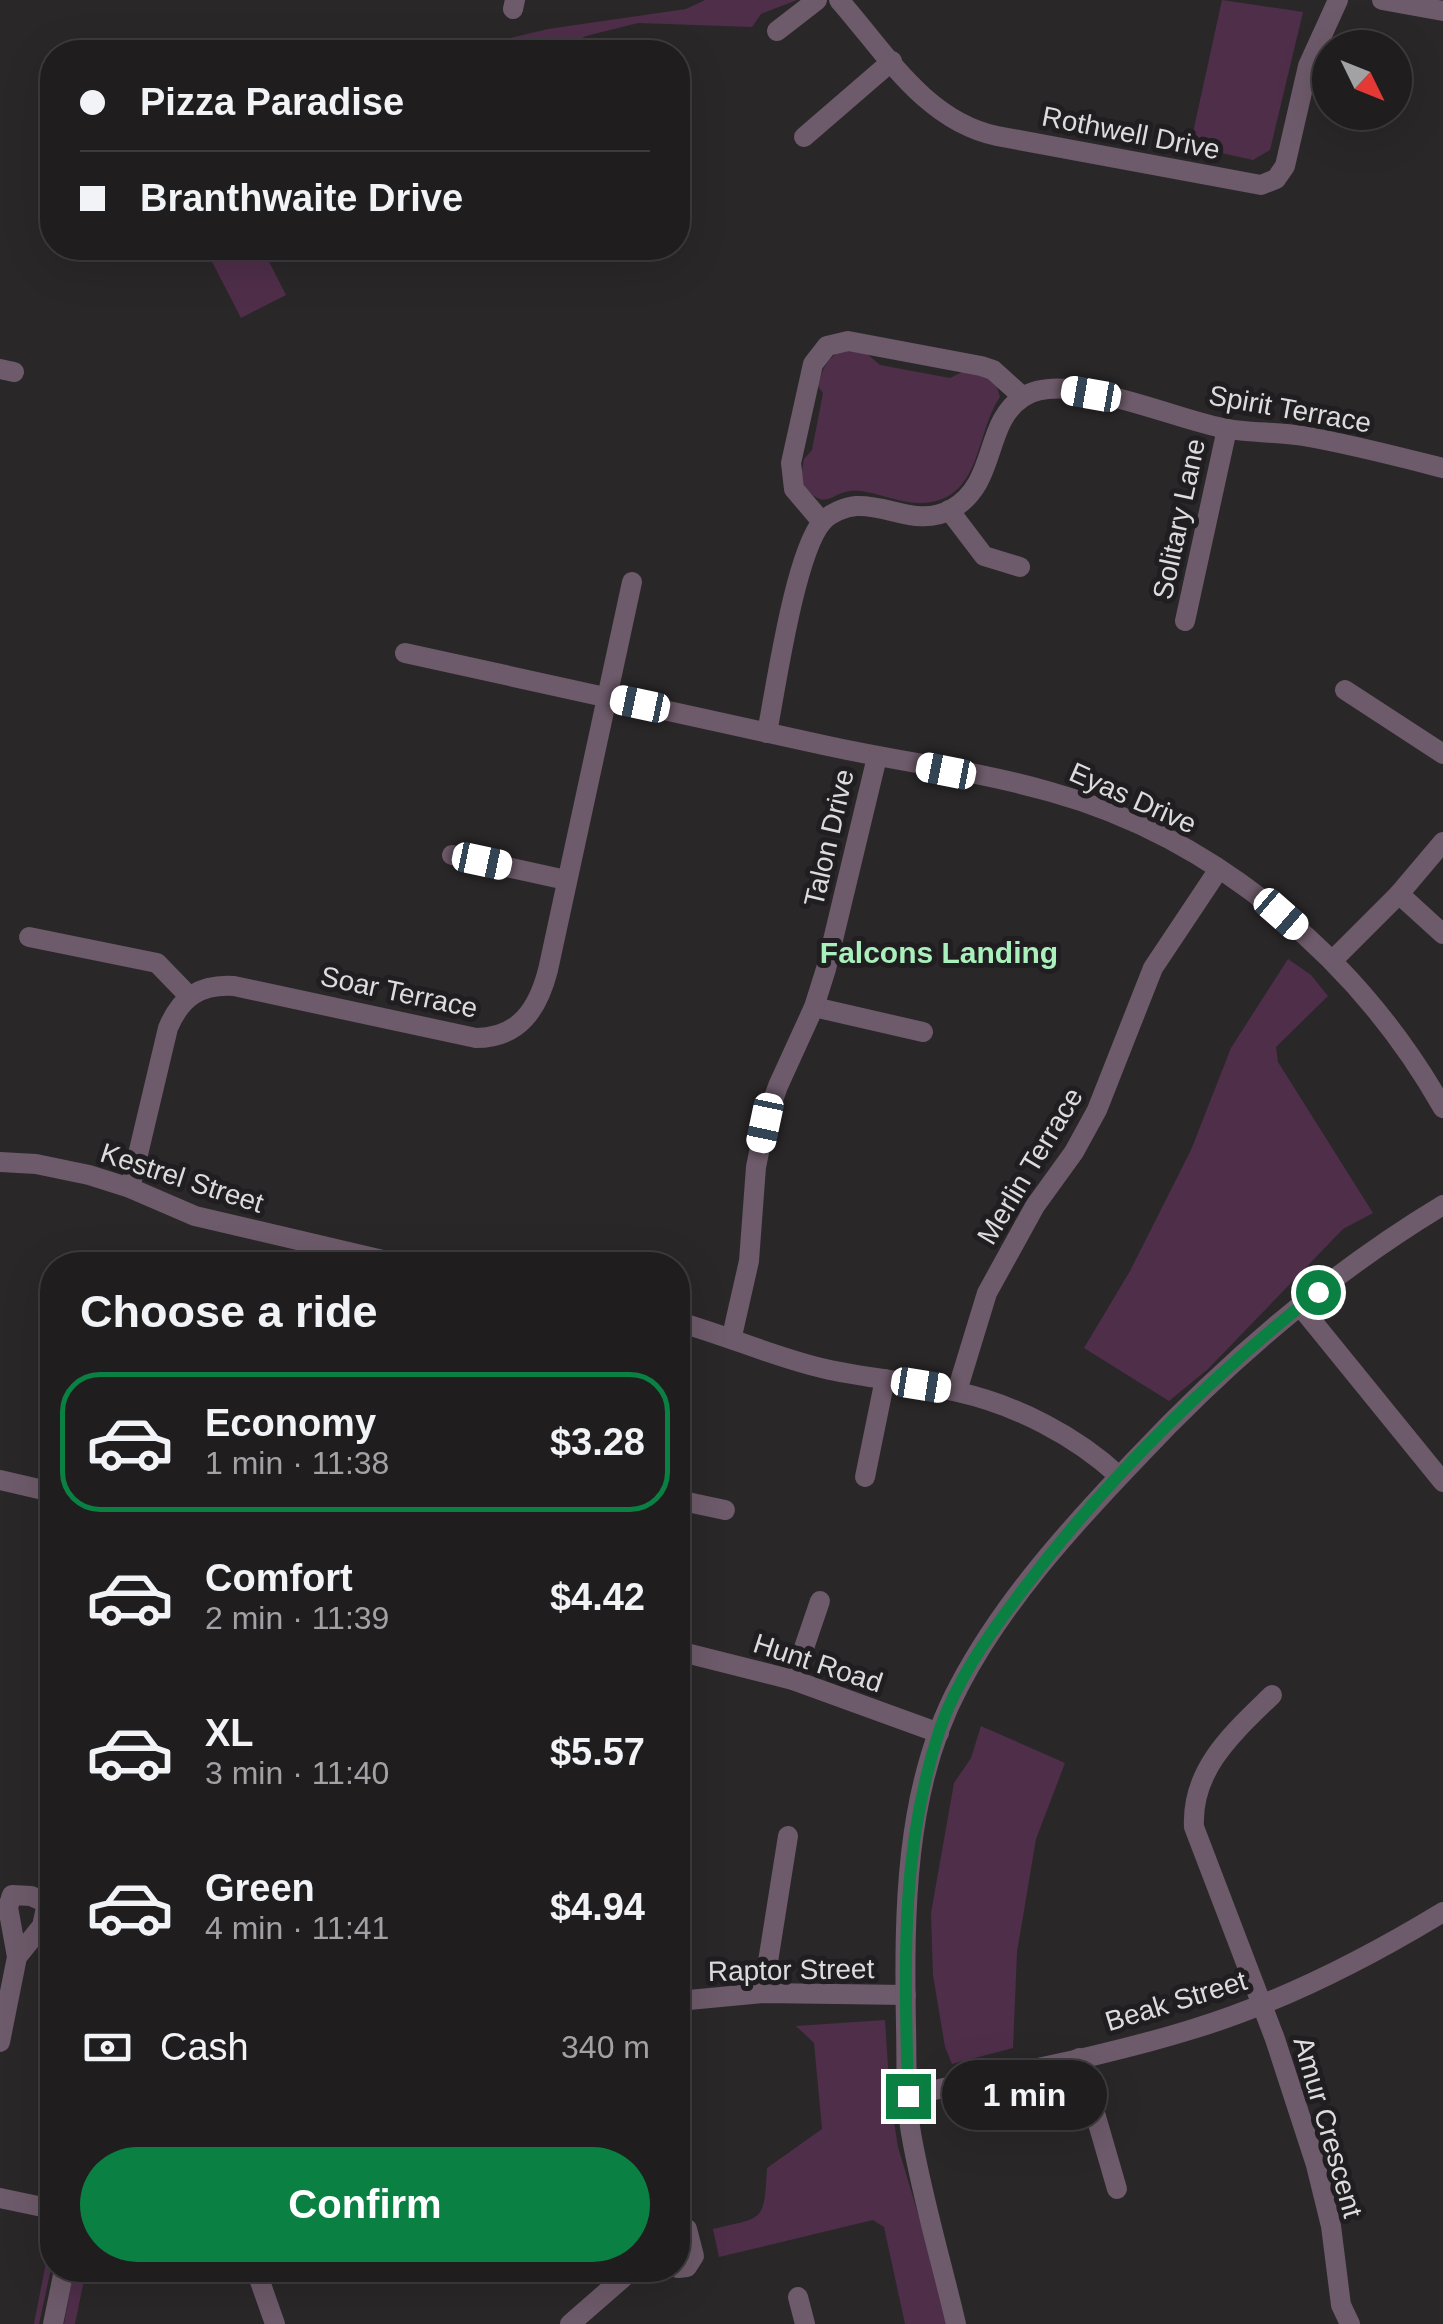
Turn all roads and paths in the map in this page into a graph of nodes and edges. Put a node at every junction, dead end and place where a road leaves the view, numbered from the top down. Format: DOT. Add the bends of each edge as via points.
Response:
graph roads {
  1 [pos="817,0"];
  2 [pos="839,0"];
  3 [pos="1338,0"];
  4 [pos="1382,0"];
  5 [pos="1443,12"];
  6 [pos="777,31"];
  7 [pos="892,61"];
  8 [pos="804,137"];
  9 [pos="1023,396"];
  10 [pos="1227,429"];
  11 [pos="1443,468"];
  12 [pos="950,510"];
  13 [pos="822,522"];
  14 [pos="1020,566"];
  15 [pos="632,582"];
  16 [pos="1185,621"];
  17 [pos="405,653"];
  18 [pos="1346,690"];
  19 [pos="607,697"];
  20 [pos="767,733"];
  21 [pos="1443,754"];
  22 [pos="876,757"];
  23 [pos="1443,842"];
  24 [pos="452,855"];
  25 [pos="1219,869"];
  26 [pos="566,880"];
  27 [pos="1399,894"];
  28 [pos="1443,934"];
  29 [pos="30,937"];
  30 [pos="1332,961"];
  31 [pos="189,996"];
  32 [pos="814,1006"];
  33 [pos="923,1032"];
  34 [pos="1443,1108"];
  35 [pos="0,1162"];
  36 [pos="130,1188"];
  37 [pos="1443,1205"];
  38 [pos="346,1252"];
  39 [pos="1300,1306"];
  40 [pos="690,1325"];
  41 [pos="732,1336"];
  42 [pos="885,1379"];
  43 [pos="957,1391"];
  44 [pos="1119,1476"];
  45 [pos="864,1477"];
  46 [pos="0,1480"];
  47 [pos="1443,1482"];
  48 [pos="40,1489"];
  49 [pos="690,1503"];
  50 [pos="725,1510"];
  51 [pos="820,1601"];
  52 [pos="690,1654"];
  53 [pos="793,1680"];
  54 [pos="1272,1695"];
  55 [pos="939,1733"];
  56 [pos="788,1836"];
  57 [pos="1443,1912"];
  58 [pos="17,1957"];
  59 [pos="763,1993"];
  60 [pos="906,1995"];
  61 [pos="690,2001"];
  62 [pos="1261,2005"];
  63 [pos="0,2042"];
  64 [pos="1079,2058"];
  65 [pos="908,2096"];
  66 [pos="1117,2189"];
  67 [pos="0,2198"];
  68 [pos="40,2206"];
  69 [pos="690,2239"];
  70 [pos="690,2262"];
  71 [pos="61,2282"];
  72 [pos="260,2282"];
  73 [pos="617,2282"];
  74 [pos="798,2297"];
  75 [pos="52,2324"];
  76 [pos="276,2324"];
  77 [pos="570,2324"];
  78 [pos="805,2324"];
  79 [pos="956,2324"];
  80 [pos="1350,2324"];
  1 -- 6 [label="street"];
  2 -- 7 [label="street, Rothwell Drive"];
  3 -- 7 [label="street, Rothwell Drive" via="1308,66 1285,166 1261,185 970,130 932,105"];
  4 -- 5 [label="street"];
  7 -- 8 [label="street"];
  9 -- 10 [label="street, Spirit Terrace" via="1064,390 1147,404"];
  9 -- 12 [label="street" via="996,431 982,477"];
  9 -- 13 [label="street" via="981,366 848,341 827,346 813,364 791,463 794,489"];
  10 -- 11 [label="street, Spirit Terrace" via="1298,435"];
  10 -- 16 [label="street, Solitary Lane"];
  12 -- 13 [label="street" via="909,517 853,506"];
  12 -- 14 [label="street" via="984,556"];
  13 -- 20 [label="street" via="805,553"];
  15 -- 19 [label="street, Soar Terrace"];
  17 -- 19 [label="street, Eyas Drive"];
  18 -- 21 [label="street"];
  19 -- 20 [label="street, Eyas Drive"];
  19 -- 26 [label="street, Soar Terrace"];
  20 -- 22 [label="street, Eyas Drive"];
  22 -- 25 [label="street, Eyas Drive" via="1050,791 1125,819"];
  22 -- 32 [label="street, Talon Drive"];
  23 -- 27 [label="street"];
  24 -- 26 [label="street"];
  25 -- 30 [label="street, Eyas Drive"];
  25 -- 43 [label="street, Merlin Terrace" via="1154,968 1097,1110 987,1294"];
  26 -- 31 [label="street, Soar Terrace" via="534,1009 493,1038 234,986"];
  27 -- 28 [label="street"];
  27 -- 30 [label="street"];
  29 -- 31 [label="street" via="157,964"];
  30 -- 34 [label="street, Eyas Drive" via="1387,1023"];
  31 -- 36 [label="street" via="168,1028"];
  32 -- 33 [label="street"];
  32 -- 41 [label="street, Talon Drive" via="765,1123 749,1261"];
  35 -- 36 [label="street, Kestrel Street"];
  36 -- 38 [label="street, Kestrel Street" via="196,1216"];
  37 -- 39 [label="street"];
  39 -- 44 [label="street"];
  39 -- 47 [label="street"];
  40 -- 41 [label="street"];
  41 -- 42 [label="street" via="781,1357"];
  42 -- 43 [label="street"];
  42 -- 45 [label="street"];
  43 -- 44 [label="street" via="1066,1436"];
  44 -- 55 [label="street" via="1002,1619 959,1686"];
  46 -- 48 [label="street"];
  49 -- 50 [label="street"];
  51 -- 53 [label="street"];
  52 -- 53 [label="street, Hunt Road"];
  53 -- 55 [label="street, Hunt Road"];
  54 -- 62 [label="street, Amur Crescent" via="1214,1756 1192,1804 1201,1852"];
  55 -- 60 [label="street" via="908,1878"];
  56 -- 59 [label="street"];
  57 -- 62 [label="street, Beak Street"];
  58 -- 63 [label="street"];
  59 -- 60 [label="street, Raptor Street"];
  59 -- 61 [label="street, Raptor Street"];
  60 -- 65 [label="street"];
  62 -- 64 [label="street, Beak Street"];
  62 -- 80 [label="street, Amur Crescent" via="1316,2165"];
  64 -- 65 [label="street, Beak Street"];
  64 -- 66 [label="street"];
  65 -- 79 [label="street"];
  67 -- 68 [label="street"];
  69 -- 70 [label="street"];
  71 -- 75 [label="street"];
  72 -- 76 [label="street"];
  73 -- 77 [label="street"];
  74 -- 78 [label="street"];
}
